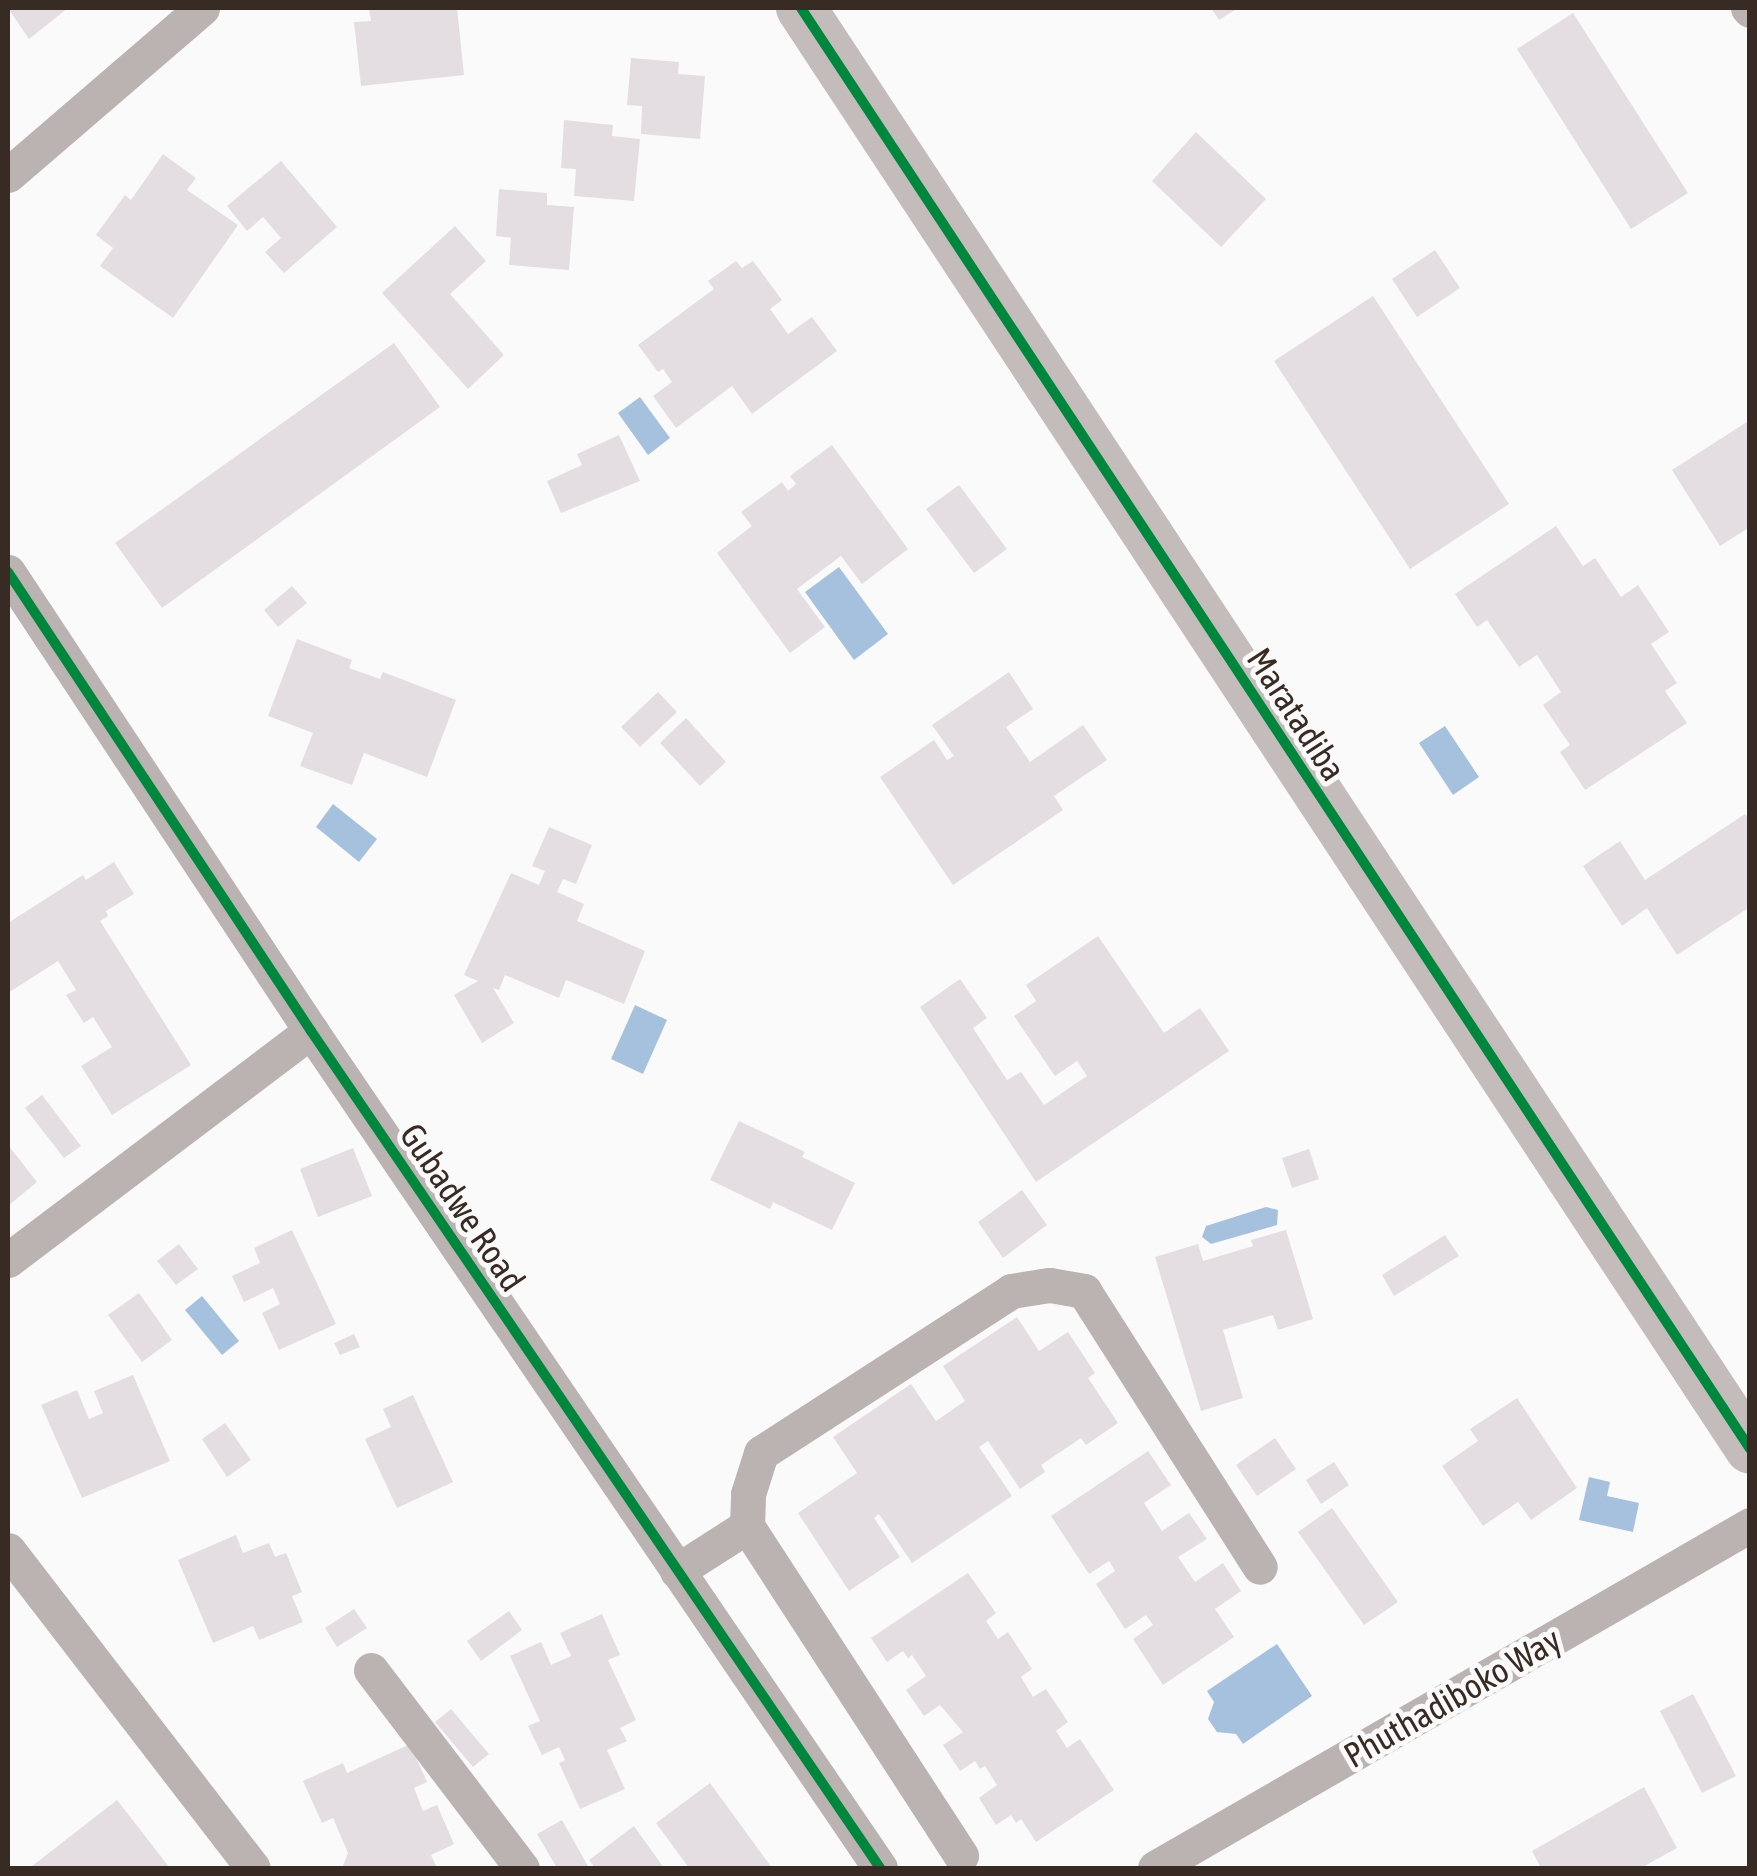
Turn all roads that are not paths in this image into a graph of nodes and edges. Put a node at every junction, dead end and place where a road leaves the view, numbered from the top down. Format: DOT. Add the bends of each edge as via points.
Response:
graph roads {
  1 [pos="202,8"];
  2 [pos="801,8"];
  3 [pos="8,175"];
  4 [pos="8,572"];
  5 [pos="311,1031"];
  6 [pos="8,1260"];
  7 [pos="1750,1450"];
  8 [pos="1750,1525"];
  9 [pos="747,1526"];
  10 [pos="8,1550"];
  11 [pos="1260,1567"];
  12 [pos="677,1571"];
  13 [pos="371,1670"];
  14 [pos="961,1856"];
  15 [pos="253,1868"];
  16 [pos="522,1868"];
  17 [pos="880,1868"];
  18 [pos="1154,1868"];
  1 -- 3 [label="street"];
  2 -- 7 [label="street, Maratadiba"];
  4 -- 5 [label="street, Gubadwe Road"];
  5 -- 6 [label="street"];
  5 -- 12 [label="street, Gubadwe Road"];
  8 -- 18 [label="street, Phuthadiboko Way"];
  9 -- 11 [label="street" via="748,1494 761,1453 1011,1291 1050,1284 1084,1290"];
  9 -- 12 [label="street"];
  9 -- 14 [label="street"];
  10 -- 15 [label="street"];
  12 -- 17 [label="street, Gubadwe Road"];
  13 -- 16 [label="street"];
}
